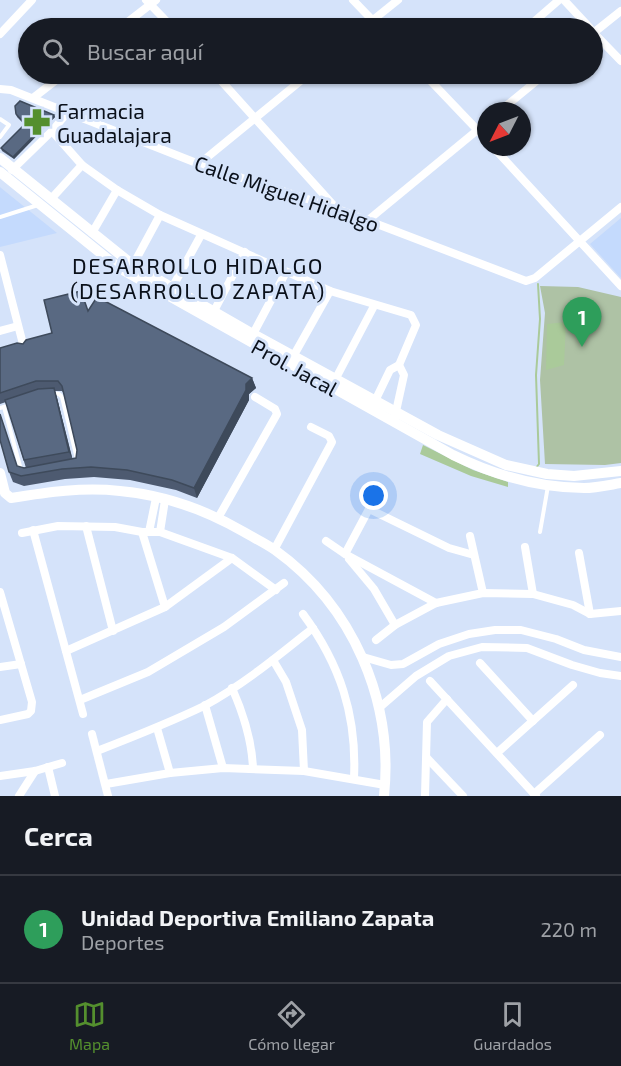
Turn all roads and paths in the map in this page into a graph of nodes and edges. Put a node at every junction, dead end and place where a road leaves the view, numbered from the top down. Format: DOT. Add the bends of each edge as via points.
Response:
graph roads {
  1 [pos="32,0"];
  2 [pos="353,0"];
  3 [pos="398,0"];
  4 [pos="559,0"];
  5 [pos="564,0"];
  6 [pos="151,1"];
  7 [pos="621,11"];
  8 [pos="131,18"];
  9 [pos="165,18"];
  10 [pos="370,18"];
  11 [pos="377,18"];
  12 [pos="538,18"];
  13 [pos="580,18"];
  14 [pos="603,24"];
  15 [pos="0,34"];
  16 [pos="603,43"];
  17 [pos="621,61"];
  18 [pos="51,84"];
  19 [pos="224,84"];
  20 [pos="296,84"];
  21 [pos="433,84"];
  22 [pos="533,84"];
  23 [pos="0,89"];
  24 [pos="11,90"];
  25 [pos="0,95"];
  26 [pos="33,98"];
  27 [pos="511,102"];
  28 [pos="68,112"];
  29 [pos="255,117"];
  30 [pos="0,118"];
  31 [pos="477,130"];
  32 [pos="52,131"];
  33 [pos="0,137"];
  34 [pos="501,156"];
  35 [pos="0,158"];
  36 [pos="199,164"];
  37 [pos="82,165"];
  38 [pos="12,170"];
  39 [pos="0,172"];
  40 [pos="117,190"];
  41 [pos="51,199"];
  42 [pos="39,204"];
  43 [pos="621,207"];
  44 [pos="335,208"];
  45 [pos="160,215"];
  46 [pos="0,216"];
  47 [pos="367,221"];
  48 [pos="92,233"];
  49 [pos="201,235"];
  50 [pos="580,241"];
  51 [pos="245,252"];
  52 [pos="0,255"];
  53 [pos="133,265"];
  54 [pos="286,272"];
  55 [pos="621,286"];
  56 [pos="172,288"];
  57 [pos="330,291"];
  58 [pos="374,306"];
  59 [pos="214,311"];
  60 [pos="18,326"];
  61 [pos="0,331"];
  62 [pos="253,334"];
  63 [pos="24,348"];
  64 [pos="294,356"];
  65 [pos="399,365"];
  66 [pos="336,378"];
  67 [pos="48,394"];
  68 [pos="255,397"];
  69 [pos="375,401"];
  70 [pos="13,404"];
  71 [pos="2,407"];
  72 [pos="395,417"];
  73 [pos="311,427"];
  74 [pos="76,465"];
  75 [pos="621,471"];
  76 [pos="0,473"];
  77 [pos="25,474"];
  78 [pos="621,483"];
  79 [pos="548,485"];
  80 [pos="378,492"];
  81 [pos="160,503"];
  82 [pos="369,509"];
  83 [pos="218,518"];
  84 [pos="86,526"];
  85 [pos="33,530"];
  86 [pos="145,532"];
  87 [pos="160,532"];
  88 [pos="540,532"];
  89 [pos="22,533"];
  90 [pos="470,536"];
  91 [pos="326,541"];
  92 [pos="525,547"];
  93 [pos="274,550"];
  94 [pos="579,553"];
  95 [pos="345,554"];
  96 [pos="474,555"];
  97 [pos="232,558"];
  98 [pos="285,583"];
  99 [pos="276,590"];
  100 [pos="0,592"];
  101 [pos="483,593"];
  102 [pos="533,594"];
  103 [pos="436,603"];
  104 [pos="165,607"];
  105 [pos="621,611"];
  106 [pos="303,614"];
  107 [pos="590,614"];
  108 [pos="395,625"];
  109 [pos="313,628"];
  110 [pos="113,631"];
  111 [pos="376,640"];
  112 [pos="66,651"];
  113 [pos="363,657"];
  114 [pos="621,657"];
  115 [pos="273,660"];
  116 [pos="480,663"];
  117 [pos="21,664"];
  118 [pos="0,667"];
  119 [pos="621,676"];
  120 [pos="430,681"];
  121 [pos="573,685"];
  122 [pos="232,688"];
  123 [pos="447,699"];
  124 [pos="80,700"];
  125 [pos="205,705"];
  126 [pos="380,708"];
  127 [pos="83,714"];
  128 [pos="0,720"];
  129 [pos="533,721"];
  130 [pos="157,728"];
  131 [pos="92,734"];
  132 [pos="600,735"];
  133 [pos="97,751"];
  134 [pos="497,753"];
  135 [pos="427,758"];
  136 [pos="62,762"];
  137 [pos="48,767"];
  138 [pos="223,768"];
  139 [pos="253,769"];
  140 [pos="35,771"];
  141 [pos="304,771"];
  142 [pos="170,772"];
  143 [pos="0,776"];
  144 [pos="354,778"];
  145 [pos="106,784"];
  146 [pos="383,788"];
  147 [pos="535,795"];
  148 [pos="19,796"];
  149 [pos="55,796"];
  150 [pos="108,796"];
  151 [pos="425,796"];
  152 [pos="464,796"];
  1 -- 15 [label="street"];
  2 -- 10 [label="street"];
  3 -- 11 [label="street"];
  4 -- 12 [label="street"];
  5 -- 13 [label="street"];
  6 -- 8 [label="street"];
  6 -- 9 [label="street"];
  7 -- 14 [label="street"];
  16 -- 17 [label="street"];
  18 -- 26 [label="street"];
  19 -- 29 [label="street"];
  20 -- 29 [label="street"];
  21 -- 31 [label="street"];
  22 -- 27 [label="street"];
  23 -- 24 [label="street, Calle Miguel Hidalgo"];
  24 -- 25 [label="street"];
  24 -- 26 [label="street, Calle Miguel Hidalgo"];
  26 -- 28 [label="street, Calle Miguel Hidalgo"];
  28 -- 32 [label="street"];
  28 -- 36 [label="street, Calle Miguel Hidalgo"];
  29 -- 36 [label="street"];
  29 -- 44 [label="street"];
  30 -- 33 [label="lane" via="9,125"];
  31 -- 47 [label="street"];
  32 -- 37 [label="street"];
  32 -- 38 [label="street"];
  34 -- 50 [label="street"];
  35 -- 38 [label="street"];
  36 -- 44 [label="street, Calle Miguel Hidalgo"];
  37 -- 40 [label="street"];
  37 -- 41 [label="street"];
  38 -- 41 [label="street"];
  39 -- 42 [label="street, Prol. Jacal"];
  40 -- 45 [label="street"];
  40 -- 48 [label="street"];
  41 -- 48 [label="street"];
  42 -- 46 [label="lane"];
  42 -- 72 [label="street, Prol. Jacal" via="119,268"];
  43 -- 50 [label="street"];
  44 -- 47 [label="street, Calle Miguel Hidalgo"];
  45 -- 49 [label="street"];
  45 -- 53 [label="street"];
  47 -- 50 [label="street, Calle Miguel Hidalgo" via="530,281"];
  48 -- 53 [label="street"];
  49 -- 51 [label="street"];
  49 -- 56 [label="street"];
  50 -- 55 [label="street"];
  51 -- 54 [label="street"];
  51 -- 59 [label="street"];
  52 -- 60 [label="street"];
  53 -- 56 [label="street"];
  54 -- 57 [label="street"];
  54 -- 62 [label="street"];
  56 -- 59 [label="street"];
  57 -- 58 [label="street"];
  57 -- 64 [label="street"];
  58 -- 65 [label="street" via="411,315 415,320"];
  58 -- 66 [label="street"];
  59 -- 62 [label="street"];
  60 -- 61 [label="street"];
  60 -- 63 [label="street"];
  62 -- 64 [label="street"];
  64 -- 66 [label="street"];
  65 -- 69 [label="street" via="390,370"];
  65 -- 72 [label="street" via="404,375"];
  66 -- 69 [label="street"];
  67 -- 74 [label="lane" via="59,393 62,397"];
  68 -- 83 [label="street" via="277,414"];
  69 -- 72 [label="street"];
  70 -- 71 [label="lane"];
  71 -- 77 [label="lane"];
  72 -- 75 [label="street, Prol. Jacal" via="506,465 574,476"];
  72 -- 79 [label="street, Prol. Jacal" via="482,469"];
  73 -- 93 [label="street" via="329,436 332,442"];
  76 -- 81 [label="street" via="6,495 11,498 79,488 122,491"];
  78 -- 79 [label="street, Prol. Jacal" via="585,488"];
  79 -- 88 [label="lane"];
  80 -- 82 [label="street"];
  81 -- 83 [label="street" via="173,501"];
  81 -- 86 [label="street"];
  81 -- 87 [label="street"];
  82 -- 95 [label="street"];
  82 -- 96 [label="street" via="449,548"];
  83 -- 93 [label="street"];
  84 -- 85 [label="street"];
  84 -- 86 [label="street"];
  84 -- 110 [label="street"];
  85 -- 89 [label="street"];
  85 -- 112 [label="street"];
  86 -- 87 [label="street"];
  86 -- 104 [label="street"];
  87 -- 97 [label="street"];
  90 -- 96 [label="street"];
  91 -- 95 [label="street"];
  92 -- 102 [label="street"];
  93 -- 113 [label="street" via="318,587"];
  94 -- 107 [label="street"];
  95 -- 103 [label="street"];
  95 -- 108 [label="street" via="374,589"];
  96 -- 101 [label="street"];
  97 -- 99 [label="street"];
  97 -- 104 [label="street"];
  98 -- 99 [label="street"];
  99 -- 124 [label="street" via="224,627 148,672"];
  100 -- 117 [label="street"];
  101 -- 102 [label="street"];
  101 -- 103 [label="street"];
  102 -- 107 [label="street"];
  103 -- 108 [label="street"];
  104 -- 110 [label="street"];
  105 -- 107 [label="street"];
  106 -- 109 [label="street"];
  108 -- 111 [label="street"];
  109 -- 115 [label="street"];
  109 -- 144 [label="street" via="337,669 352,718"];
  110 -- 112 [label="street"];
  112 -- 124 [label="street"];
  113 -- 114 [label="street" via="391,665 403,664 439,644 469,634 521,630"];
  113 -- 126 [label="street"];
  115 -- 122 [label="street"];
  115 -- 141 [label="street" via="286,682 303,730"];
  116 -- 129 [label="street"];
  117 -- 118 [label="street"];
  117 -- 128 [label="street" via="31,711"];
  119 -- 126 [label="street" via="572,665 527,648 482,647 449,656 416,676"];
  120 -- 123 [label="street"];
  121 -- 129 [label="street"];
  122 -- 125 [label="street"];
  122 -- 139 [label="street" via="244,714 253,750"];
  123 -- 134 [label="street"];
  123 -- 135 [label="street" via="427,722"];
  124 -- 127 [label="street"];
  125 -- 130 [label="street"];
  125 -- 138 [label="street"];
  126 -- 146 [label="street"];
  129 -- 134 [label="street"];
  130 -- 133 [label="street"];
  130 -- 142 [label="street"];
  131 -- 133 [label="street"];
  132 -- 147 [label="street"];
  133 -- 145 [label="street"];
  134 -- 147 [label="street"];
  135 -- 151 [label="street"];
  135 -- 152 [label="street"];
  136 -- 137 [label="street"];
  137 -- 140 [label="street"];
  137 -- 149 [label="street"];
  138 -- 139 [label="street"];
  138 -- 142 [label="street"];
  139 -- 141 [label="street"];
  140 -- 143 [label="street"];
  140 -- 148 [label="street"];
  141 -- 144 [label="street"];
  142 -- 145 [label="street"];
  144 -- 146 [label="street"];
  145 -- 150 [label="street"];
}
